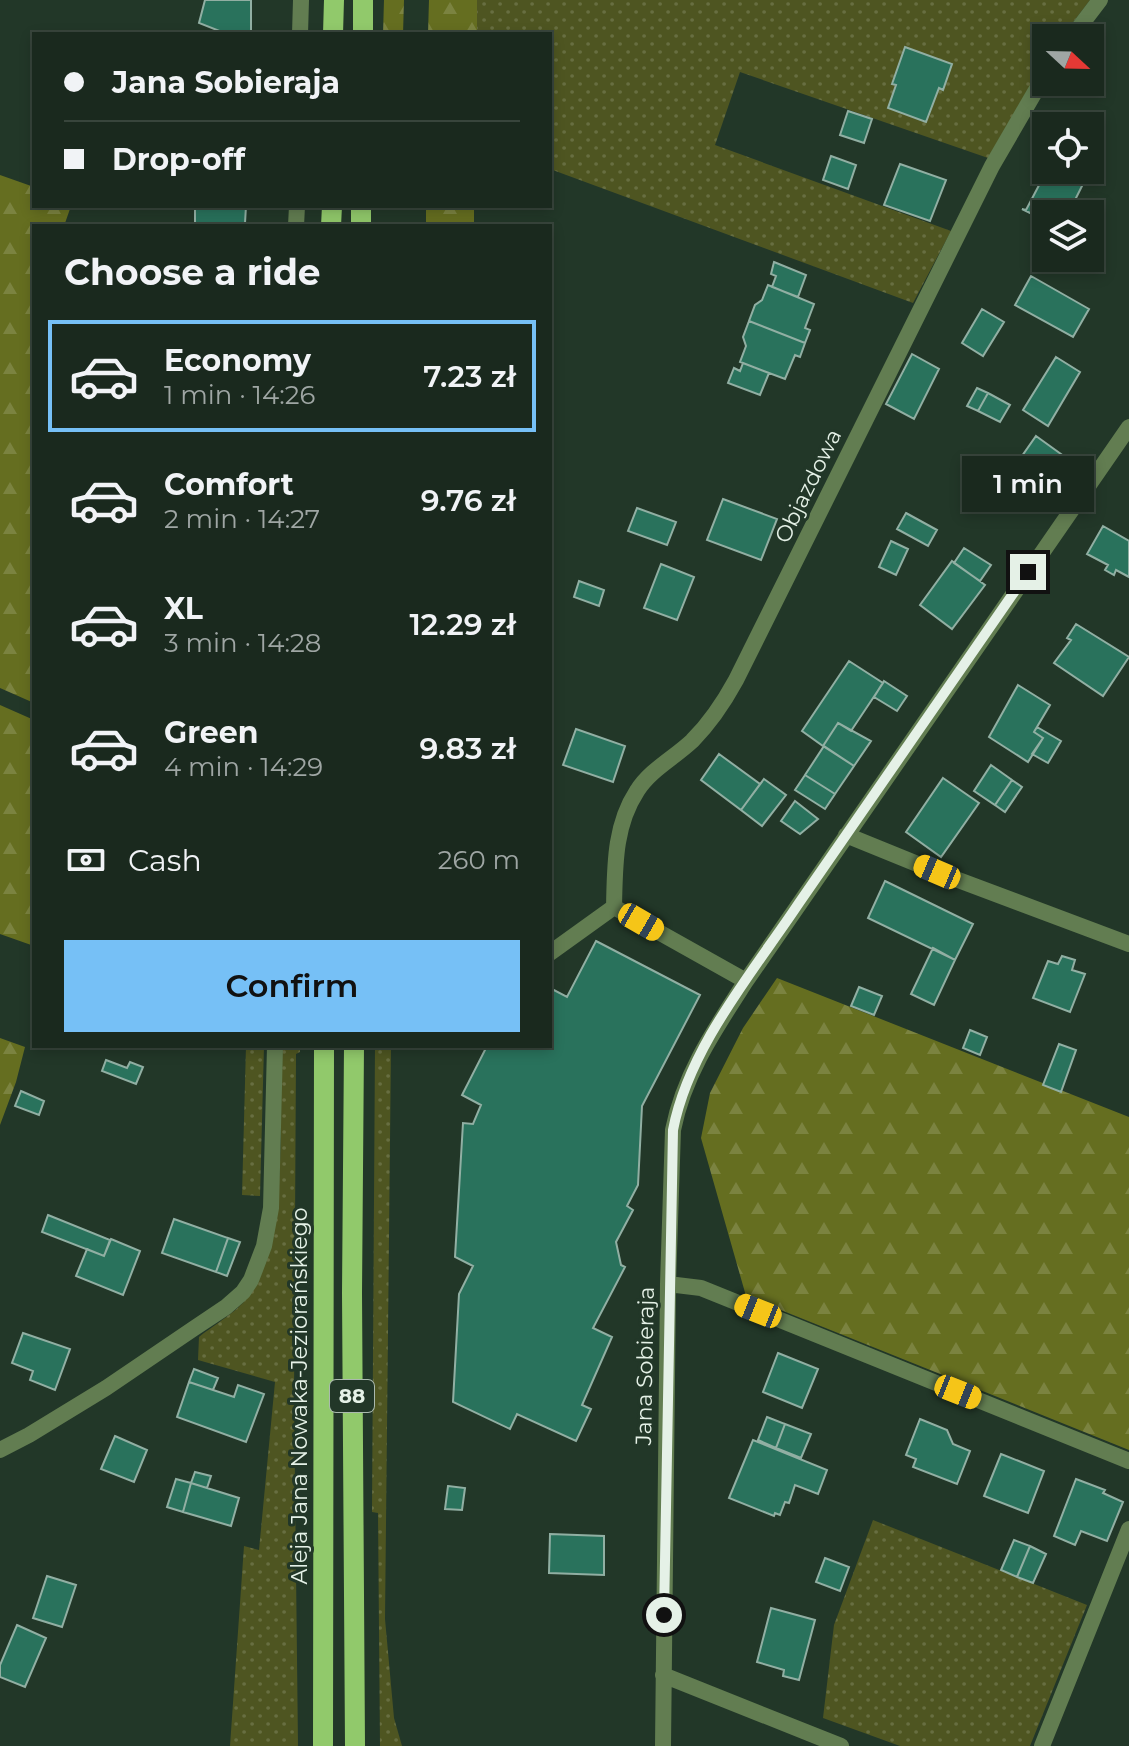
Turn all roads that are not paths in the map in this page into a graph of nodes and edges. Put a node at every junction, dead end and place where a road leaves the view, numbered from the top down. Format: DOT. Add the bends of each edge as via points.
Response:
graph roads {
  1 [pos="301,0"];
  2 [pos="334,0"];
  3 [pos="363,0"];
  4 [pos="1100,0"];
  5 [pos="1082,24"];
  6 [pos="300,32"];
  7 [pos="333,32"];
  8 [pos="363,32"];
  9 [pos="1033,96"];
  10 [pos="1129,427"];
  11 [pos="846,835"];
  12 [pos="614,907"];
  13 [pos="1129,944"];
  14 [pos="552,952"];
  15 [pos="746,981"];
  16 [pos="275,1048"];
  17 [pos="324,1048"];
  18 [pos="354,1048"];
  19 [pos="668,1284"];
  20 [pos="0,1450"];
  21 [pos="1129,1461"];
  22 [pos="1129,1529"];
  23 [pos="663,1675"];
  24 [pos="323,1746"];
  25 [pos="355,1746"];
  26 [pos="663,1746"];
  27 [pos="841,1746"];
  28 [pos="1042,1746"];
  1 -- 6 [label="street"];
  2 -- 7 [label="main road"];
  3 -- 8 [label="main road"];
  4 -- 5 [label="street"];
  9 -- 12 [label="street, Objazdowa" via="992,166 723,703 694,739 634,795 618,841"];
  10 -- 11 [label="street, Jana Sobieraja"];
  11 -- 13 [label="street"];
  11 -- 15 [label="street, Jana Sobieraja"];
  12 -- 14 [label="street"];
  12 -- 15 [label="street"];
  15 -- 19 [label="street, Jana Sobieraja" via="698,1057 677,1105"];
  16 -- 20 [label="street" via="271,1208 251,1280 226,1307 106,1388"];
  17 -- 24 [label="main road, Aleja Jana Nowaka-Jeziorańskiego / 88"];
  18 -- 25 [label="main road, 88"];
  19 -- 21 [label="street" via="701,1288"];
  19 -- 23 [label="street, Jana Sobieraja"];
  22 -- 28 [label="street"];
  23 -- 26 [label="street, Jana Sobieraja"];
  23 -- 27 [label="street"];
}
